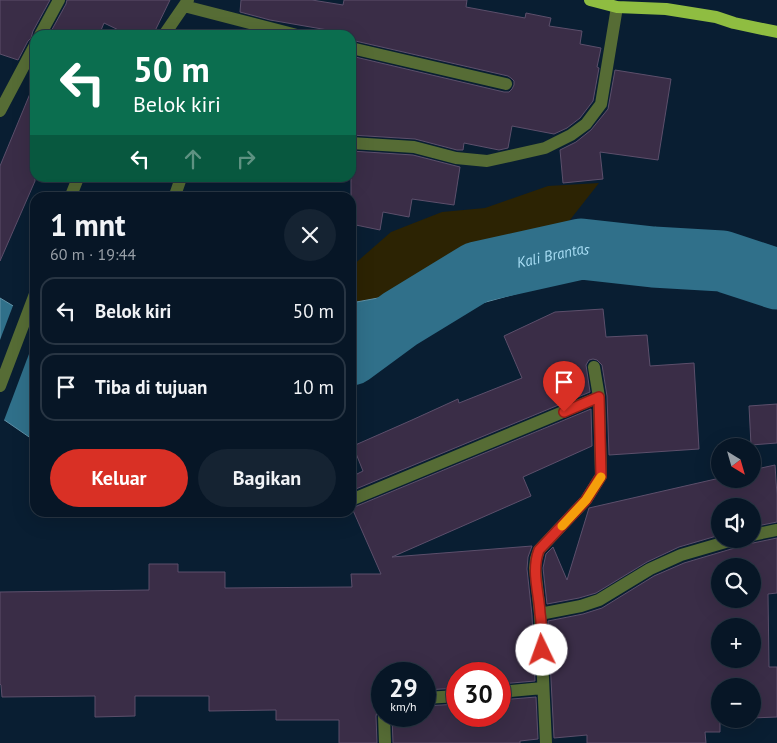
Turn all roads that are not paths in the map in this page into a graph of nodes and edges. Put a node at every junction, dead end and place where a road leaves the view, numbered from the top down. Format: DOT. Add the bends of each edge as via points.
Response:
graph roads {
  1 [pos="59,0"];
  2 [pos="590,0"];
  3 [pos="186,3"];
  4 [pos="618,7"];
  5 [pos="43,30"];
  6 [pos="167,30"];
  7 [pos="280,30"];
  8 [pos="777,32"];
  9 [pos="356,49"];
  10 [pos="30,54"];
  11 [pos="506,84"];
  12 [pos="0,111"];
  13 [pos="356,143"];
  14 [pos="30,307"];
  15 [pos="594,367"];
  16 [pos="0,386"];
  17 [pos="599,397"];
  18 [pos="356,498"];
  19 [pos="777,530"];
  20 [pos="761,533"];
  21 [pos="711,546"];
  22 [pos="540,614"];
  23 [pos="543,688"];
  24 [pos="511,691"];
  25 [pos="384,727"];
  26 [pos="385,743"];
  27 [pos="546,743"];
  1 -- 5 [label="street"];
  2 -- 4 [label="main road"];
  3 -- 6 [label="street"];
  3 -- 7 [label="street"];
  4 -- 8 [label="main road" via="666,9"];
  4 -- 13 [label="street" via="601,104 586,124 554,144 487,161 456,158 414,147"];
  9 -- 11 [label="street"];
  10 -- 12 [label="street"];
  14 -- 16 [label="street"];
  15 -- 17 [label="street"];
  17 -- 18 [label="street"];
  17 -- 22 [label="street" via="601,476 586,500 539,550 535,568"];
  19 -- 20 [label="street"];
  21 -- 22 [label="street" via="650,569 599,600"];
  22 -- 23 [label="street"];
  23 -- 24 [label="street"];
  23 -- 27 [label="street"];
  25 -- 26 [label="street"];
}
